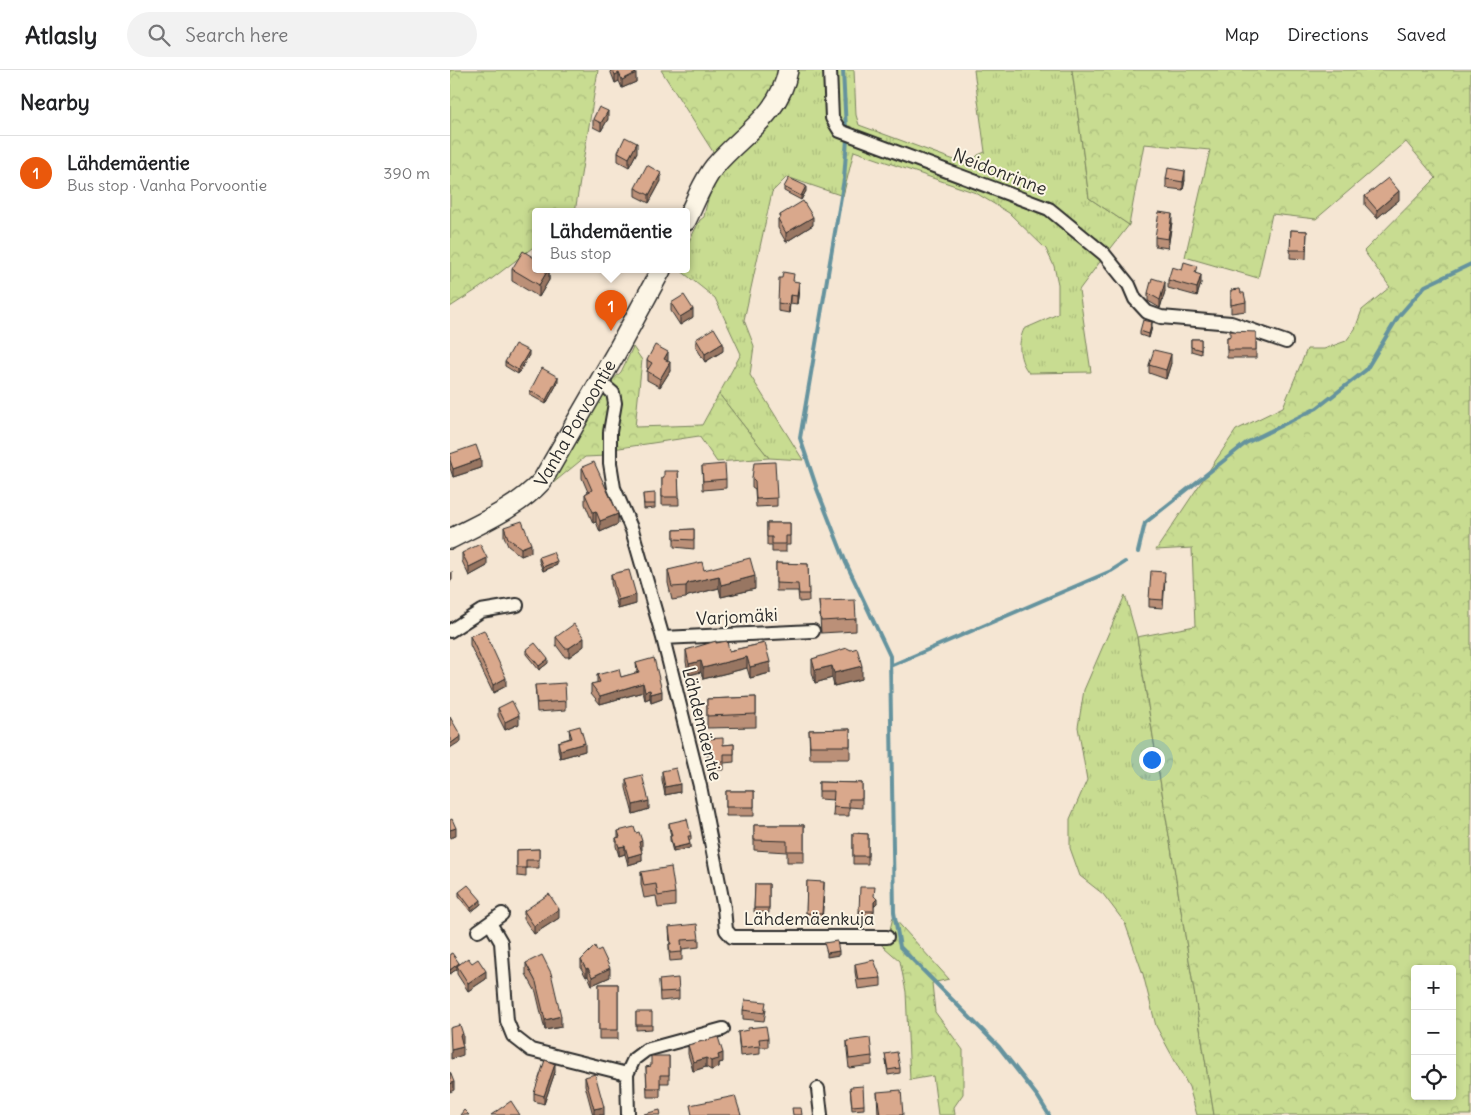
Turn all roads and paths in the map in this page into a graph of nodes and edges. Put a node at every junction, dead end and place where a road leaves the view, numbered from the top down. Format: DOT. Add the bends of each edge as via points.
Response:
graph roads {
  1 [pos="788,70"];
  2 [pos="830,70"];
  3 [pos="690,213"];
  4 [pos="659,273"];
  5 [pos="1286,342"];
  6 [pos="600,382"];
  7 [pos="450,539"];
  8 [pos="517,605"];
  9 [pos="450,631"];
  10 [pos="813,631"];
  11 [pos="663,638"];
  12 [pos="502,914"];
  13 [pos="490,923"];
  14 [pos="478,930"];
  15 [pos="732,937"];
  16 [pos="887,937"];
  17 [pos="723,1029"];
  18 [pos="627,1074"];
  19 [pos="818,1089"];
  20 [pos="628,1115"];
  21 [pos="821,1115"];
  1 -- 3 [label="street" via="780,95 769,113 712,171"];
  2 -- 5 [label="street, Neidonrinne" via="832,118 840,131 1049,209 1104,254 1148,312 1160,317 1231,324"];
  4 -- 6 [label="street, Vanha Porvoontie"];
  6 -- 7 [label="street, Vanha Porvoontie" via="542,481 530,495"];
  6 -- 11 [label="street, Lähdemäentie" via="613,393 615,403 610,432 614,488 632,530"];
  8 -- 9 [label="street" via="481,611"];
  10 -- 11 [label="street, Varjomäki"];
  11 -- 15 [label="street, Lähdemäentie" via="700,786 726,930"];
  12 -- 13 [label="street"];
  13 -- 14 [label="street"];
  13 -- 18 [label="street" via="501,942 507,1021 513,1036 531,1050"];
  15 -- 16 [label="street, Lähdemäenkuja"];
  17 -- 18 [label="street" via="646,1050 634,1059"];
  18 -- 20 [label="street"];
  19 -- 21 [label="street"];
}
